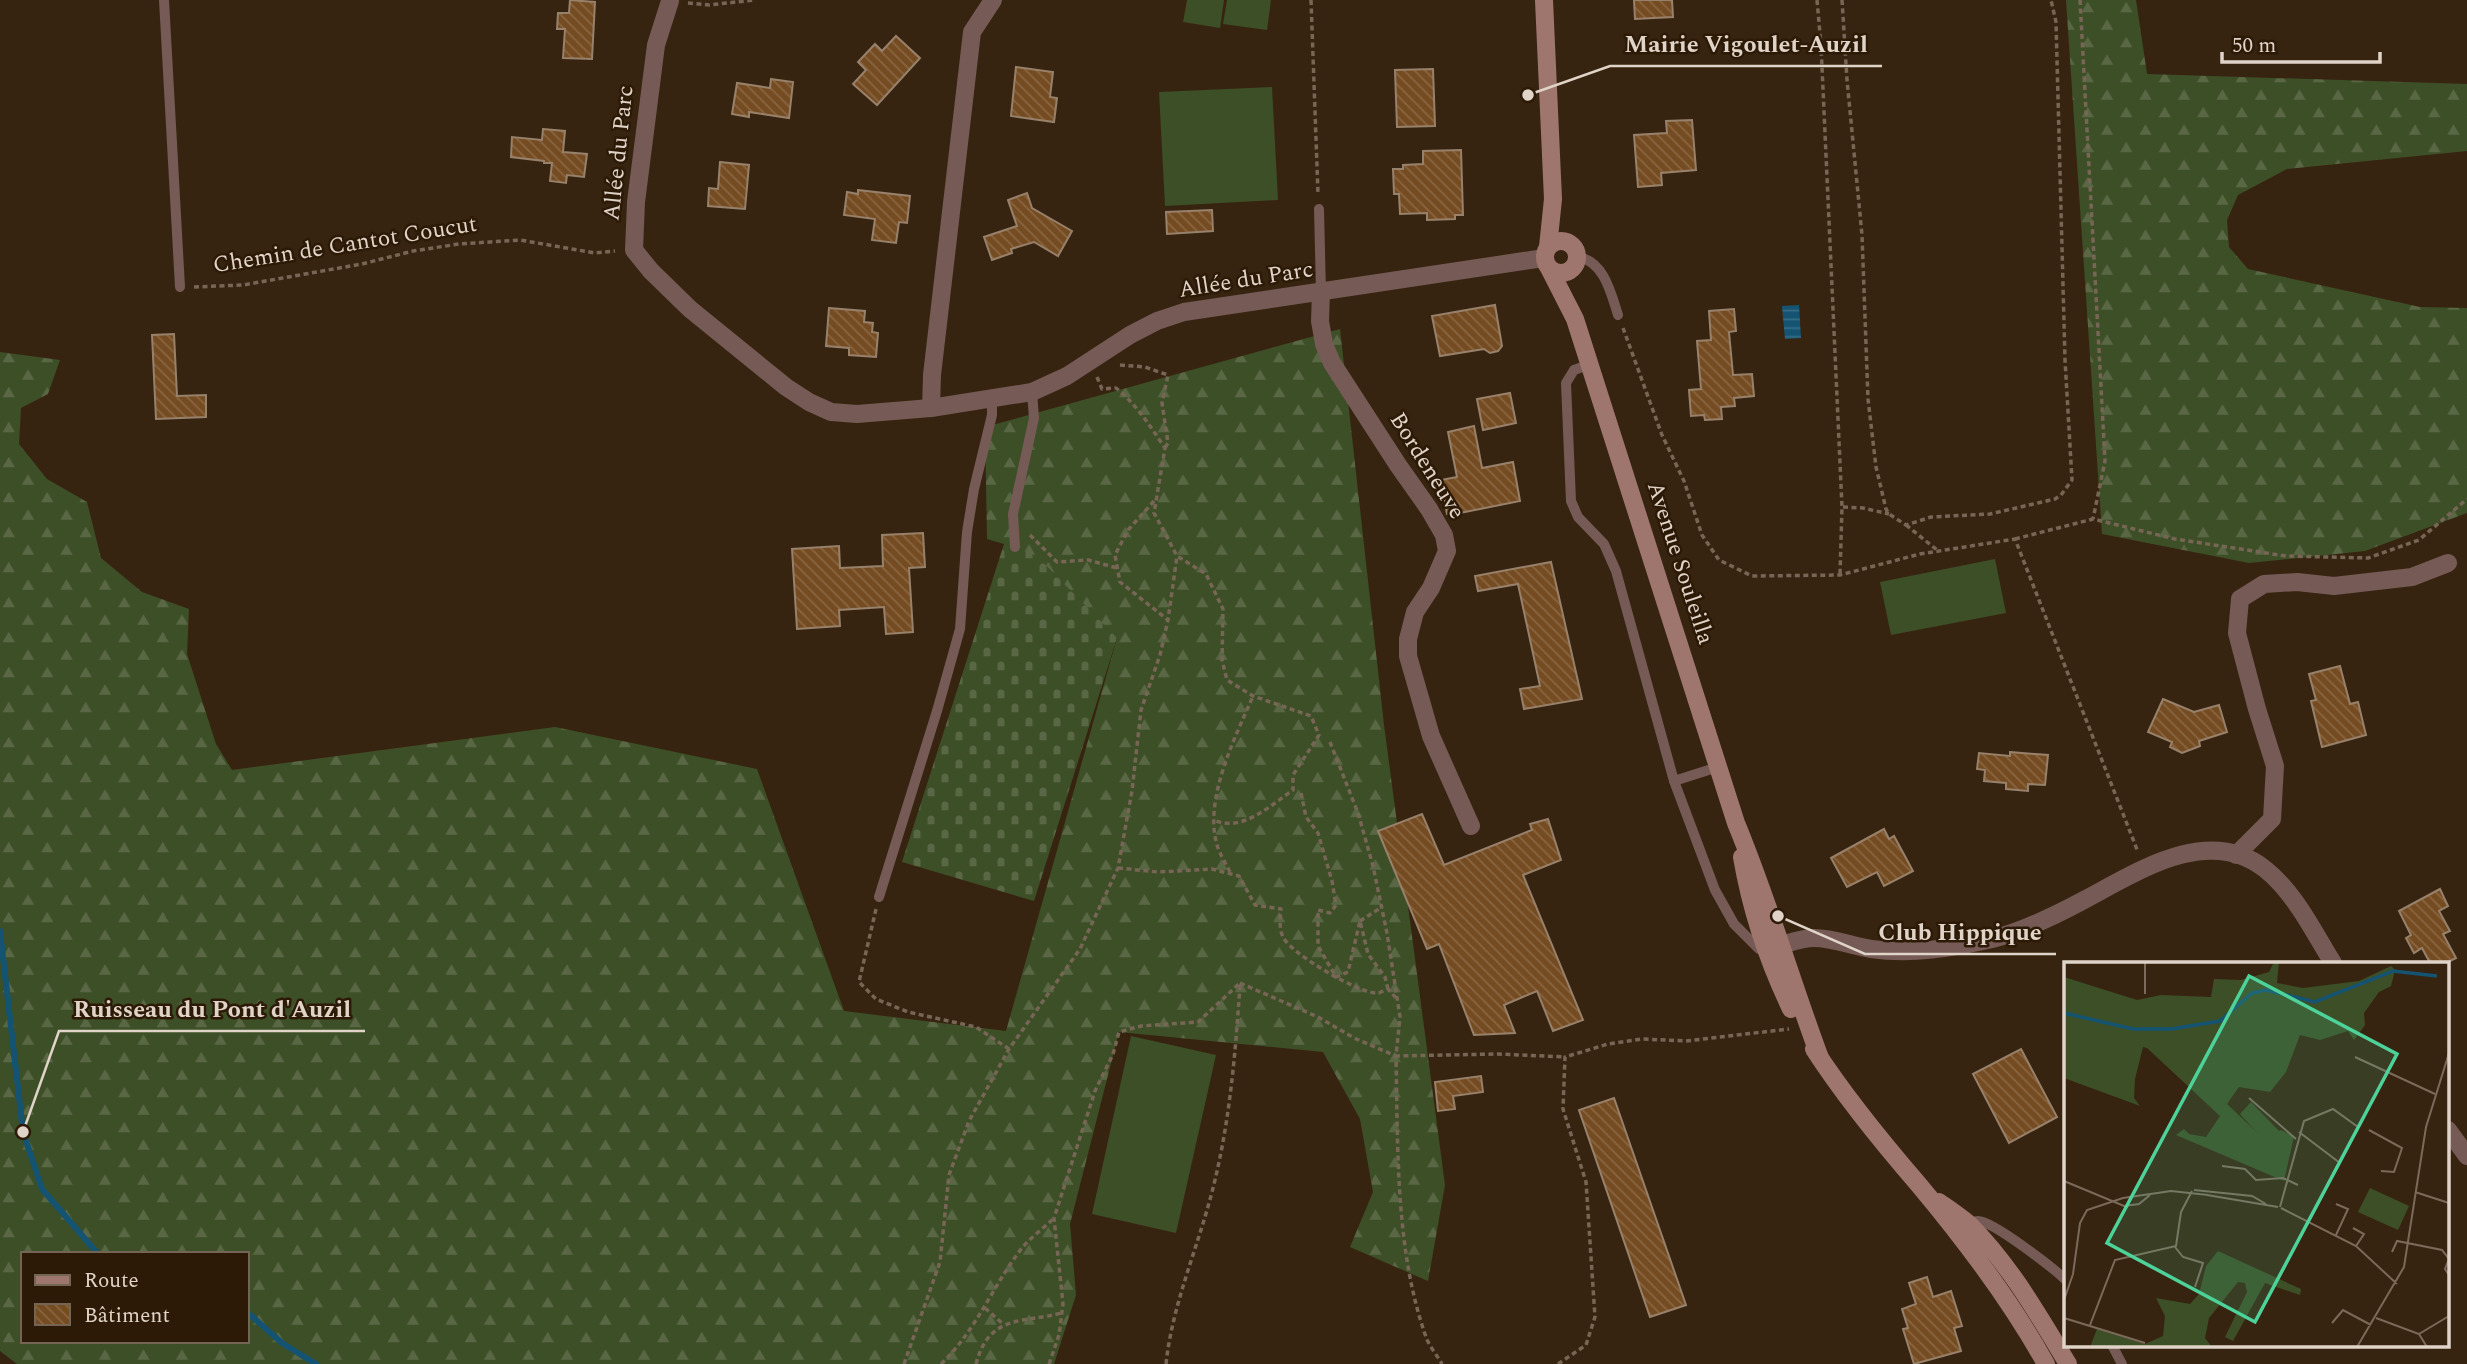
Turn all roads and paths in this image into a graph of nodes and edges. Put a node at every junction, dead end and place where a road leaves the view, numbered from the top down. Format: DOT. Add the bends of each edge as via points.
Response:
graph roads {
  1 [pos="164,0"];
  2 [pos="754,0"];
  3 [pos="993,0"];
  4 [pos="1311,0"];
  5 [pos="1544,0"];
  6 [pos="1817,0"];
  7 [pos="1842,0"];
  8 [pos="2051,0"];
  9 [pos="2080,0"];
  10 [pos="670,1"];
  11 [pos="1553,199"];
  12 [pos="1319,209"];
  13 [pos="634,250"];
  14 [pos="1574,256"];
  15 [pos="1547,258"];
  16 [pos="180,288"];
  17 [pos="1321,292"];
  18 [pos="1618,315"];
  19 [pos="1575,319"];
  20 [pos="1113,364"];
  21 [pos="1588,365"];
  22 [pos="1096,374"];
  23 [pos="1032,392"];
  24 [pos="992,400"];
  25 [pos="931,408"];
  26 [pos="1165,448"];
  27 [pos="1155,499"];
  28 [pos="2467,499"];
  29 [pos="1842,507"];
  30 [pos="1013,514"];
  31 [pos="1889,514"];
  32 [pos="2093,519"];
  33 [pos="1906,525"];
  34 [pos="2015,539"];
  35 [pos="1015,547"];
  36 [pos="1938,551"];
  37 [pos="1177,556"];
  38 [pos="2448,563"];
  39 [pos="1117,568"];
  40 [pos="1840,575"];
  41 [pos="1168,621"];
  42 [pos="1253,696"];
  43 [pos="1330,742"];
  44 [pos="1718,767"];
  45 [pos="1674,781"];
  46 [pos="1301,793"];
  47 [pos="1214,820"];
  48 [pos="1471,827"];
  49 [pos="2236,855"];
  50 [pos="1118,867"];
  51 [pos="2144,867"];
  52 [pos="1231,874"];
  53 [pos="879,897"];
  54 [pos="1382,907"];
  55 [pos="1360,921"];
  56 [pos="1773,947"];
  57 [pos="2332,962"];
  58 [pos="1336,977"];
  59 [pos="1241,983"];
  60 [pos="1388,989"];
  61 [pos="1398,1001"];
  62 [pos="1798,1024"];
  63 [pos="1009,1049"];
  64 [pos="1396,1056"];
  65 [pos="1565,1057"];
  66 [pos="1820,1058"];
  67 [pos="2450,1133"];
  68 [pos="2467,1156"];
  69 [pos="1054,1218"];
  70 [pos="1963,1230"];
  71 [pos="2064,1279"];
  72 [pos="985,1308"];
  73 [pos="1062,1313"];
  74 [pos="1003,1324"];
  75 [pos="2113,1346"];
  76 [pos="904,1364"];
  77 [pos="942,1364"];
  78 [pos="976,1364"];
  79 [pos="1049,1364"];
  80 [pos="1166,1364"];
  81 [pos="1442,1364"];
  82 [pos="1558,1364"];
  83 [pos="2046,1364"];
  84 [pos="2068,1364"];
  85 [pos="2122,1364"];
  1 -- 16 [label="lane, Chemin de Cantot Coucut"];
  2 -- 10 [label="path" via="709,5"];
  3 -- 25 [label="street" via="972,32"];
  4 -- 12 [label="path"];
  5 -- 11 [label="street, Avenue Souleilla"];
  6 -- 29 [label="path"];
  7 -- 31 [label="path" via="1862,235 1868,400 1876,467"];
  8 -- 33 [label="path" via="2056,22 2065,360 2073,480 2055,499 1990,514 1931,517"];
  9 -- 32 [label="path" via="2105,461"];
  10 -- 13 [label="street, Allée du Parc" via="656,45"];
  11 -- 14 [label="street, Avenue Souleilla"];
  11 -- 15 [label="street, Avenue Souleilla"];
  12 -- 17 [label="lane"];
  13 -- 16 [label="path, Chemin de Cantot Coucut" via="595,253 520,240 459,244 243,285"];
  13 -- 25 [label="street, Allée du Parc" via="690,309 809,402 831,412 857,414"];
  14 -- 15 [label="street" via="1559,241"];
  14 -- 15 [label="street" via="1563,274"];
  14 -- 18 [label="lane" via="1587,258 1605,276"];
  14 -- 19 [label="street, Avenue Souleilla"];
  15 -- 17 [label="street, Allée du Parc"];
  15 -- 19 [label="street, Avenue Souleilla"];
  17 -- 23 [label="street, Allée du Parc" via="1184,312 1157,321"];
  17 -- 48 [label="street, Bordeneuve" via="1320,321 1332,363 1444,535 1447,551 1415,612 1408,656 1431,736"];
  18 -- 40 [label="path" via="1702,536 1719,560 1752,576"];
  19 -- 21 [label="street, Avenue Souleilla"];
  20 -- 26 [label="path" via="1168,375 1162,403"];
  21 -- 44 [label="street, Avenue Souleilla"];
  21 -- 45 [label="lane" via="1574,370 1566,383 1570,501 1578,517 1604,544 1616,571"];
  22 -- 26 [label="path" via="1102,389 1116,388 1142,413"];
  23 -- 24 [label="street, Allée du Parc"];
  23 -- 30 [label="lane" via="1034,418"];
  24 -- 25 [label="street, Allée du Parc"];
  24 -- 53 [label="lane" via="967,532 960,629"];
  26 -- 27 [label="path"];
  27 -- 37 [label="path" via="1154,513"];
  27 -- 39 [label="path" via="1128,530 1115,555"];
  28 -- 32 [label="path" via="2419,540 2368,558 2286,556 2175,539"];
  29 -- 31 [label="path"];
  29 -- 40 [label="path"];
  30 -- 35 [label="lane"];
  30 -- 39 [label="path" via="1057,562 1088,561"];
  31 -- 33 [label="path"];
  32 -- 34 [label="path"];
  33 -- 36 [label="path"];
  34 -- 36 [label="path"];
  34 -- 51 [label="path"];
  36 -- 40 [label="path"];
  37 -- 41 [label="path"];
  37 -- 42 [label="path" via="1206,574 1223,609 1222,660 1227,680"];
  38 -- 49 [label="street" via="2412,577 2334,586 2264,584 2240,599 2237,633 2275,766 2272,819"];
  39 -- 41 [label="path" via="1120,582"];
  41 -- 50 [label="path" via="1140,710"];
  42 -- 47 [label="path" via="1223,769"];
  42 -- 47 [label="path" via="1311,716 1319,735 1293,775 1293,790 1242,822 1224,825"];
  43 -- 54 [label="path" via="1358,813"];
  44 -- 45 [label="lane"];
  44 -- 56 [label="street, Avenue Souleilla" via="1736,823 1748,890"];
  45 -- 56 [label="lane" via="1714,890 1734,924 1759,949"];
  46 -- 58 [label="path" via="1332,881 1336,905 1330,913 1318,910 1318,946"];
  47 -- 52 [label="path" via="1217,847"];
  49 -- 51 [label="street" via="2196,852"];
  49 -- 57 [label="street" via="2265,869 2292,897"];
  50 -- 52 [label="path" via="1158,872 1212,869"];
  50 -- 63 [label="path" via="1080,949"];
  51 -- 56 [label="street" via="2081,902 1995,938 1924,951 1869,949 1814,938"];
  52 -- 58 [label="path" via="1239,876 1255,905 1281,909 1283,938"];
  53 -- 63 [label="path" via="859,982 876,999 908,1012 976,1027"];
  54 -- 55 [label="path"];
  54 -- 61 [label="path"];
  55 -- 58 [label="path" via="1348,972"];
  55 -- 60 [label="path" via="1368,954"];
  56 -- 62 [label="street"];
  56 -- 66 [label="street"];
  58 -- 60 [label="path" via="1363,990 1379,993"];
  59 -- 64 [label="path"];
  59 -- 69 [label="path" via="1198,1021 1119,1032"];
  59 -- 80 [label="path" via="1230,1107 1209,1202 1171,1326"];
  60 -- 61 [label="path"];
  61 -- 64 [label="path" via="1401,1017"];
  62 -- 65 [label="path" via="1686,1041 1642,1039"];
  62 -- 66 [label="street"];
  63 -- 76 [label="path" via="969,1121 949,1175 940,1262"];
  64 -- 65 [label="path"];
  64 -- 81 [label="path" via="1405,1241 1426,1339"];
  65 -- 82 [label="path" via="1563,1109 1586,1182 1595,1317 1586,1345"];
  66 -- 70 [label="street" via="1920,1187"];
  67 -- 68 [label="street"];
  69 -- 72 [label="path" via="1023,1247"];
  69 -- 73 [label="path"];
  70 -- 71 [label="lane" via="1981,1221"];
  70 -- 83 [label="street"];
  70 -- 84 [label="street" via="2002,1262"];
  72 -- 74 [label="path"];
  72 -- 77 [label="path"];
  73 -- 74 [label="path"];
  73 -- 79 [label="path"];
  74 -- 78 [label="path" via="989,1336"];
  75 -- 85 [label="lane"];
}
